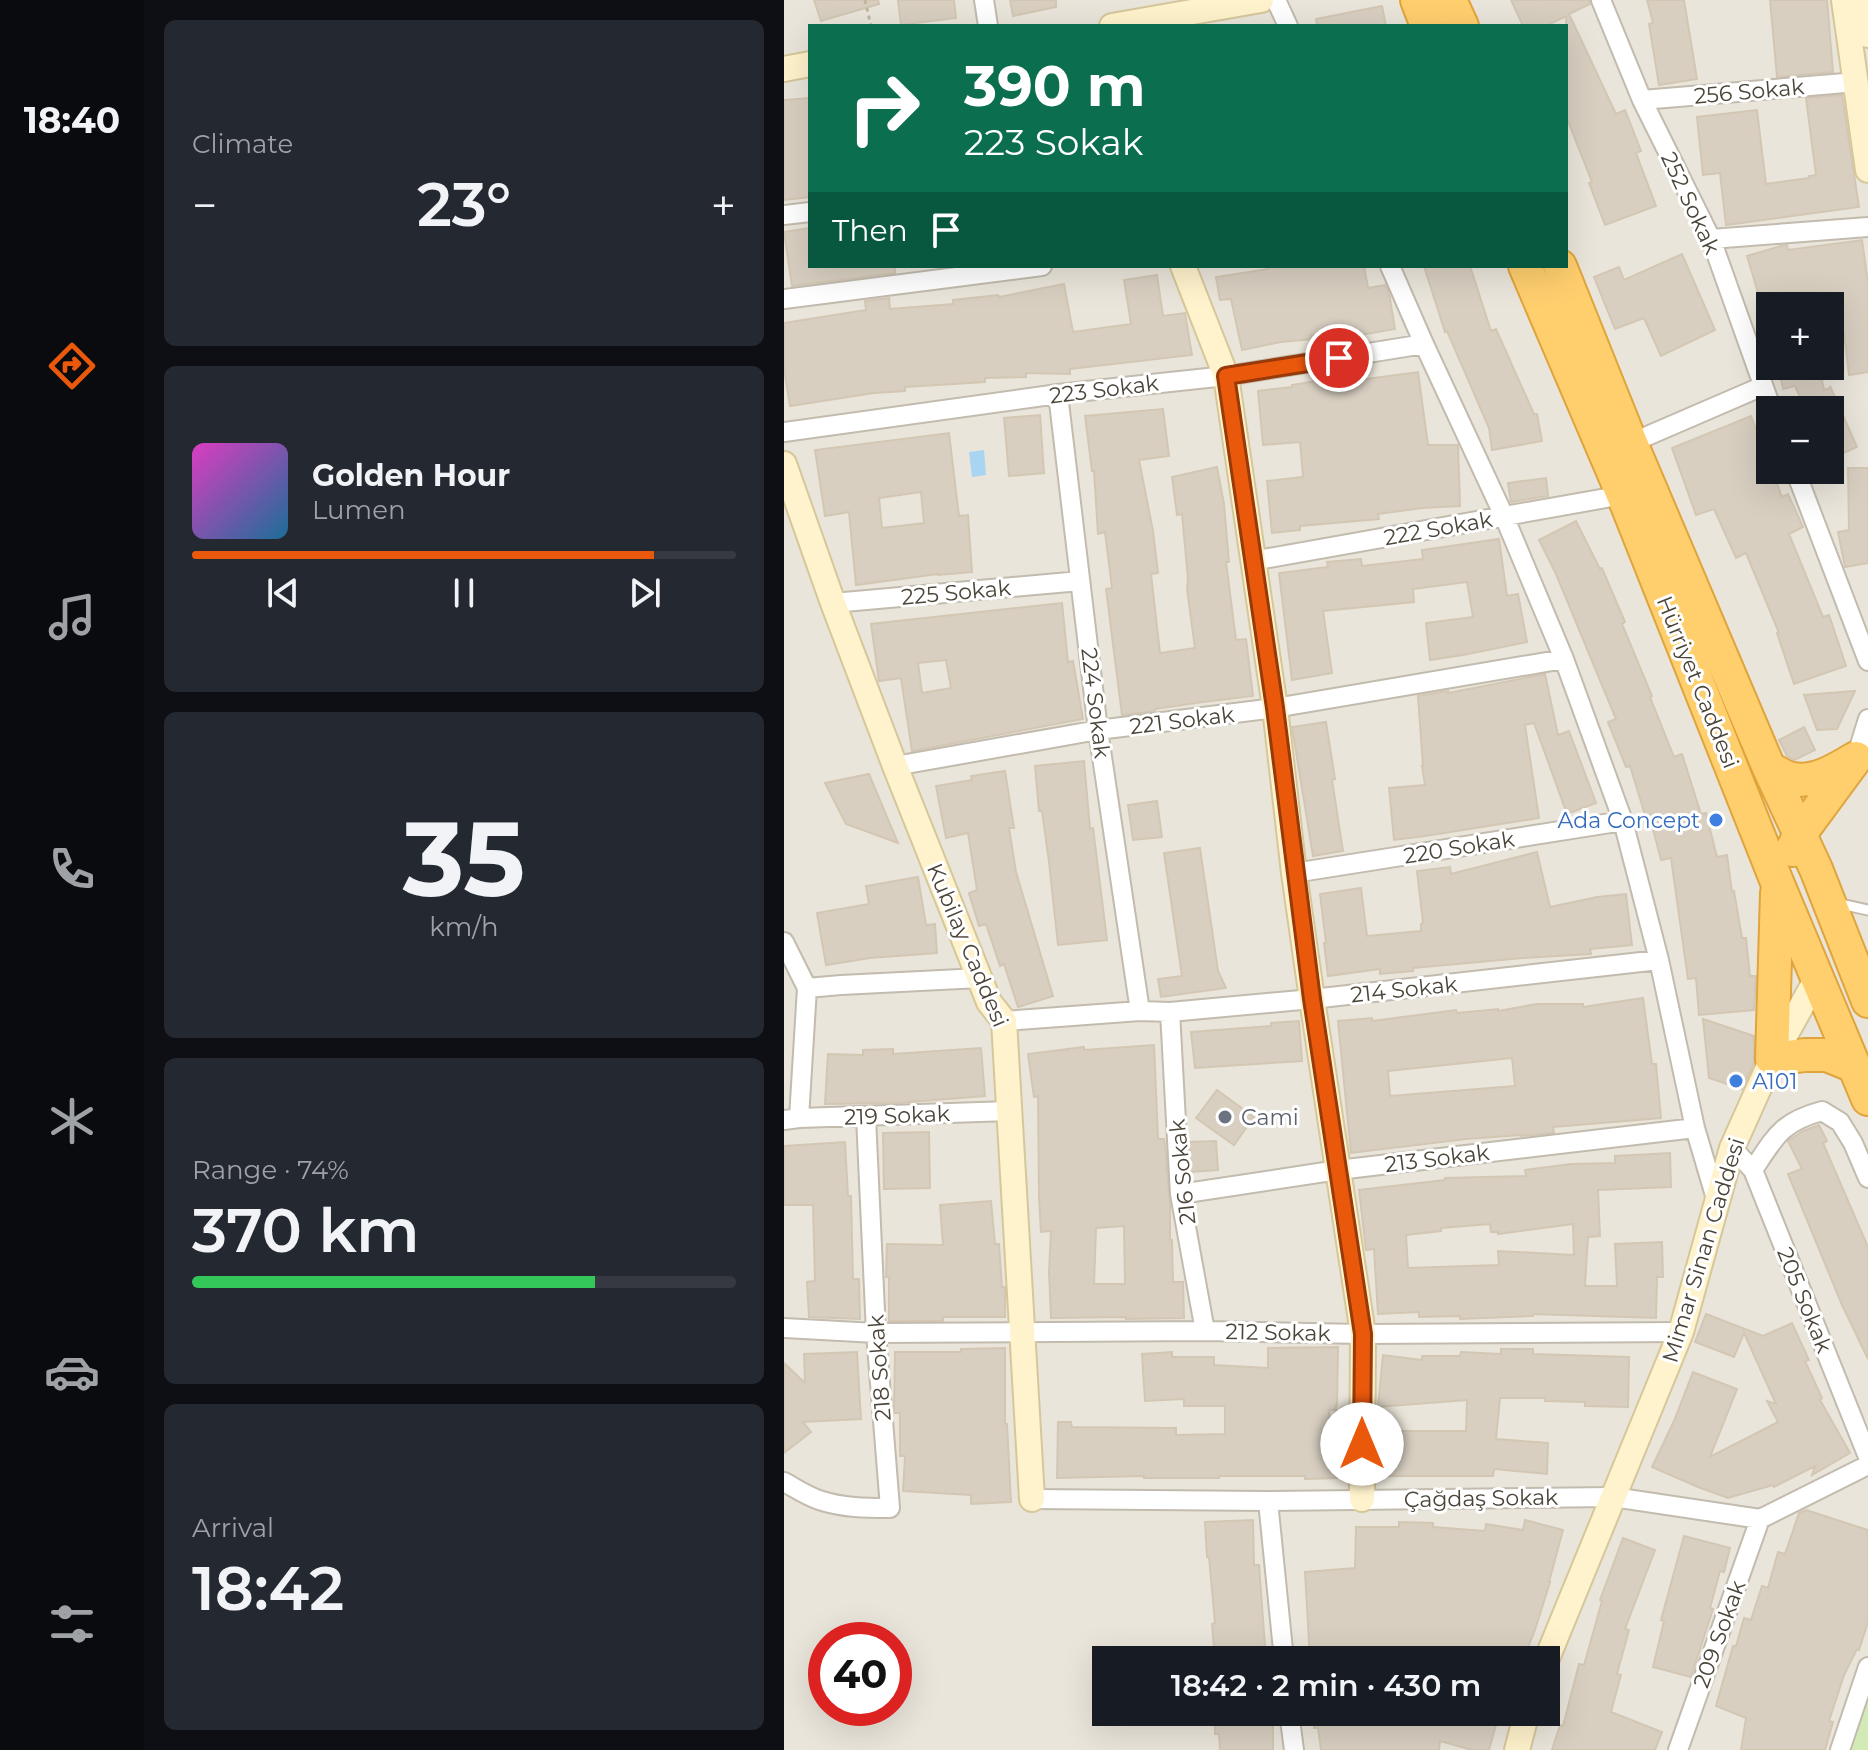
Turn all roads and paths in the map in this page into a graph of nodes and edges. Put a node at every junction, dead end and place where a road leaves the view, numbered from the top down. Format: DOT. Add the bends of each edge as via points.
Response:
graph roads {
  1 [pos="865,0"];
  2 [pos="984,0"];
  3 [pos="1261,0"];
  4 [pos="1276,0"];
  5 [pos="1417,0"];
  6 [pos="1450,0"];
  7 [pos="1601,0"];
  8 [pos="1844,0"];
  9 [pos="1864,0"];
  10 [pos="871,24"];
  11 [pos="988,24"];
  12 [pos="1123,24"];
  13 [pos="1287,24"];
  14 [pos="1426,24"];
  15 [pos="1461,24"];
  16 [pos="1868,35"];
  17 [pos="808,64"];
  18 [pos="784,69"];
  19 [pos="1857,82"];
  20 [pos="1642,100"];
  21 [pos="1868,170"];
  22 [pos="808,212"];
  23 [pos="784,215"];
  24 [pos="1868,227"];
  25 [pos="1711,239"];
  26 [pos="1026,268"];
  27 [pos="1184,268"];
  28 [pos="1391,268"];
  29 [pos="1526,268"];
  30 [pos="1561,268"];
  31 [pos="784,299"];
  32 [pos="1424,344"];
  33 [pos="1226,376"];
  34 [pos="1763,386"];
  35 [pos="1058,394"];
  36 [pos="1767,396"];
  37 [pos="784,432"];
  38 [pos="1631,443"];
  39 [pos="784,464"];
  40 [pos="1800,484"];
  41 [pos="1623,495"];
  42 [pos="1504,516"];
  43 [pos="1252,561"];
  44 [pos="1080,581"];
  45 [pos="833,603"];
  46 [pos="1564,659"];
  47 [pos="1868,661"];
  48 [pos="1275,708"];
  49 [pos="1868,719"];
  50 [pos="1098,730"];
  51 [pos="1862,759"];
  52 [pos="895,766"];
  53 [pos="1769,768"];
  54 [pos="1623,821"];
  55 [pos="1800,834"];
  56 [pos="1816,869"];
  57 [pos="1294,873"];
  58 [pos="1777,882"];
  59 [pos="1828,901"];
  60 [pos="1868,910"];
  61 [pos="1843,938"];
  62 [pos="784,942"];
  63 [pos="1659,960"];
  64 [pos="980,978"];
  65 [pos="1817,978"];
  66 [pos="807,988"];
  67 [pos="1312,999"];
  68 [pos="1868,1001"];
  69 [pos="1140,1011"];
  70 [pos="1170,1012"];
  71 [pos="1004,1021"];
  72 [pos="1772,1059"];
  73 [pos="1854,1066"];
  74 [pos="1868,1099"];
  75 [pos="1010,1111"];
  76 [pos="866,1117"];
  77 [pos="791,1119"];
  78 [pos="1695,1128"];
  79 [pos="1732,1148"];
  80 [pos="1338,1170"];
  81 [pos="1753,1170"];
  82 [pos="1868,1178"];
  83 [pos="1180,1194"];
  84 [pos="1717,1202"];
  85 [pos="784,1328"];
  86 [pos="1205,1331"];
  87 [pos="1023,1332"];
  88 [pos="1681,1332"];
  89 [pos="876,1333"];
  90 [pos="1363,1334"];
  91 [pos="1868,1457"];
  92 [pos="1868,1465"];
  93 [pos="784,1482"];
  94 [pos="1613,1497"];
  95 [pos="1032,1499"];
  96 [pos="1362,1499"];
  97 [pos="1268,1501"];
  98 [pos="1760,1519"];
  99 [pos="1283,1646"];
  100 [pos="1552,1646"];
  101 [pos="1868,1667"];
  102 [pos="1291,1726"];
  103 [pos="1523,1726"];
  104 [pos="1294,1750"];
  105 [pos="1517,1750"];
  106 [pos="1678,1750"];
  107 [pos="1840,1750"];
  1 -- 10 [label="path"];
  2 -- 11 [label="street"];
  3 -- 12 [label="street"];
  4 -- 13 [label="street"];
  5 -- 14 [label="highway"];
  6 -- 15 [label="highway"];
  7 -- 20 [label="street, 252 Sokak"];
  8 -- 19 [label="street"];
  9 -- 16 [label="street"];
  17 -- 18 [label="street"];
  19 -- 20 [label="street, 256 Sokak"];
  19 -- 21 [label="street"];
  20 -- 25 [label="street, 252 Sokak"];
  22 -- 23 [label="street"];
  24 -- 25 [label="street"];
  25 -- 34 [label="street, 252 Sokak"];
  26 -- 31 [label="street"];
  27 -- 33 [label="street"];
  28 -- 32 [label="street"];
  29 -- 41 [label="highway, Hürriyet Caddesi"];
  30 -- 38 [label="highway, Hürriyet Caddesi"];
  32 -- 33 [label="street, 223 Sokak"];
  32 -- 42 [label="street"];
  33 -- 35 [label="street, 223 Sokak"];
  33 -- 43 [label="street"];
  34 -- 36 [label="street, 252 Sokak"];
  34 -- 38 [label="street"];
  35 -- 37 [label="street, 223 Sokak"];
  35 -- 44 [label="street, 224 Sokak"];
  38 -- 53 [label="highway, Hürriyet Caddesi"];
  39 -- 45 [label="street, Kubilay Caddesi"];
  40 -- 47 [label="street"];
  41 -- 42 [label="street, 222 Sokak"];
  41 -- 58 [label="highway, Hürriyet Caddesi"];
  42 -- 43 [label="street, 222 Sokak"];
  42 -- 46 [label="street"];
  43 -- 48 [label="street"];
  44 -- 45 [label="street, 225 Sokak"];
  44 -- 50 [label="street, 224 Sokak"];
  45 -- 52 [label="street, Kubilay Caddesi"];
  46 -- 48 [label="street, 221 Sokak"];
  46 -- 54 [label="street"];
  48 -- 50 [label="street, 221 Sokak"];
  48 -- 57 [label="street"];
  49 -- 51 [label="street"];
  50 -- 52 [label="street, 221 Sokak"];
  50 -- 69 [label="street, 224 Sokak"];
  51 -- 53 [label="highway" via="1805,780"];
  51 -- 55 [label="highway"];
  51 -- 56 [label="highway"];
  52 -- 64 [label="street, Kubilay Caddesi"];
  53 -- 55 [label="highway, Hürriyet Caddesi"];
  54 -- 57 [label="street, 220 Sokak"];
  54 -- 63 [label="street"];
  55 -- 56 [label="highway, Hürriyet Caddesi"];
  55 -- 58 [label="highway"];
  56 -- 59 [label="highway, Hürriyet Caddesi"];
  57 -- 67 [label="street"];
  58 -- 65 [label="highway, Hürriyet Caddesi"];
  58 -- 72 [label="highway"];
  59 -- 60 [label="lane"];
  59 -- 61 [label="highway, Hürriyet Caddesi"];
  61 -- 65 [label="highway"];
  61 -- 68 [label="highway, Hürriyet Caddesi"];
  62 -- 66 [label="street"];
  63 -- 67 [label="street, 214 Sokak"];
  63 -- 78 [label="street"];
  64 -- 66 [label="street"];
  64 -- 71 [label="street, Kubilay Caddesi"];
  65 -- 72 [label="street, Mimar Sinan Caddesi"];
  65 -- 73 [label="highway, Hürriyet Caddesi"];
  66 -- 77 [label="street"];
  67 -- 70 [label="street, 214 Sokak"];
  67 -- 80 [label="street"];
  69 -- 70 [label="street, 214 Sokak"];
  69 -- 71 [label="street, 214 Sokak"];
  70 -- 83 [label="street, 216 Sokak"];
  71 -- 75 [label="street, Kubilay Caddesi"];
  72 -- 73 [label="highway" via="1827,1055"];
  72 -- 79 [label="street, Mimar Sinan Caddesi"];
  73 -- 74 [label="highway, Hürriyet Caddesi"];
  75 -- 76 [label="street, 219 Sokak"];
  75 -- 87 [label="street, Kubilay Caddesi"];
  76 -- 77 [label="street, 219 Sokak"];
  76 -- 89 [label="street, 218 Sokak"];
  78 -- 80 [label="street, 213 Sokak"];
  78 -- 84 [label="street"];
  79 -- 81 [label="street, 205 Sokak"];
  79 -- 84 [label="street, Mimar Sinan Caddesi"];
  80 -- 83 [label="street, 213 Sokak"];
  80 -- 90 [label="street"];
  81 -- 82 [label="street" via="1777,1135 1799,1117 1822,1111 1840,1122"];
  81 -- 91 [label="street, 205 Sokak"];
  83 -- 86 [label="street, 216 Sokak"];
  84 -- 88 [label="street, Mimar Sinan Caddesi"];
  85 -- 89 [label="street, 212 Sokak"];
  86 -- 87 [label="street, 212 Sokak"];
  86 -- 90 [label="street, 212 Sokak"];
  87 -- 89 [label="street, 212 Sokak"];
  87 -- 95 [label="street, Kubilay Caddesi"];
  88 -- 90 [label="street, 212 Sokak"];
  88 -- 94 [label="street, Mimar Sinan Caddesi"];
  89 -- 93 [label="street, 218 Sokak" via="890,1508 837,1505"];
  90 -- 96 [label="street"];
  92 -- 98 [label="street"];
  94 -- 96 [label="street, Çağdaş Sokak"];
  94 -- 98 [label="street, Çağdaş Sokak"];
  94 -- 100 [label="street, Mimar Sinan Caddesi"];
  95 -- 97 [label="street, Çağdaş Sokak"];
  96 -- 97 [label="street, Çağdaş Sokak"];
  97 -- 99 [label="street"];
  98 -- 106 [label="street, 209 Sokak"];
  101 -- 107 [label="street"];
  102 -- 104 [label="street"];
  103 -- 105 [label="street"];
}
